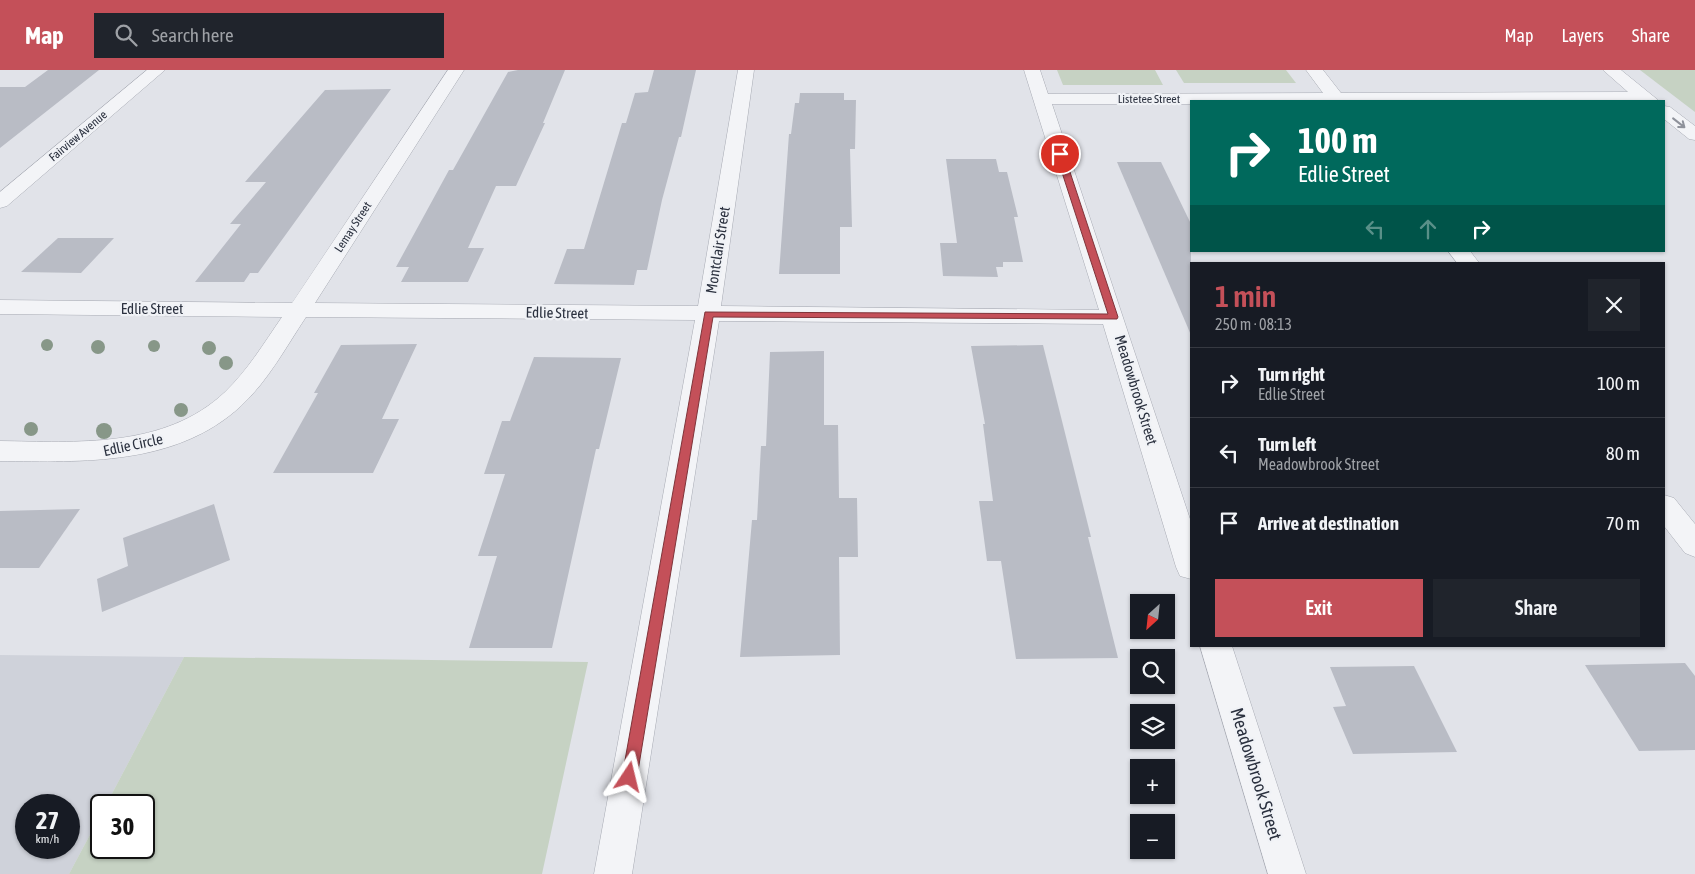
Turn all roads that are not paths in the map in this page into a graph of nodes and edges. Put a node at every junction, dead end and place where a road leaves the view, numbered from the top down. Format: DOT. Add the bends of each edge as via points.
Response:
graph roads {
  1 [pos="157,70"];
  2 [pos="456,70"];
  3 [pos="746,70"];
  4 [pos="1032,70"];
  5 [pos="1314,70"];
  6 [pos="1611,70"];
  7 [pos="1042,99"];
  8 [pos="1648,99"];
  9 [pos="1337,100"];
  10 [pos="1665,112"];
  11 [pos="1695,135"];
  12 [pos="0,202"];
  13 [pos="1460,252"];
  14 [pos="1467,262"];
  15 [pos="0,307"];
  16 [pos="298,310"];
  17 [pos="708,314"];
  18 [pos="1113,317"];
  19 [pos="249,384"];
  20 [pos="0,450"];
  21 [pos="1665,507"];
  22 [pos="1695,545"];
  23 [pos="1190,564"];
  24 [pos="1216,647"];
  25 [pos="613,874"];
  26 [pos="1287,874"];
  1 -- 12 [label="street, Fairview Avenue"];
  2 -- 16 [label="street, Lemay Street"];
  3 -- 17 [label="street, Montclair Street"];
  4 -- 7 [label="street, Meadowbrook Street"];
  5 -- 9 [label="street"];
  6 -- 8 [label="street"];
  7 -- 9 [label="street, Listetee Street"];
  7 -- 18 [label="street, Meadowbrook Street"];
  8 -- 9 [label="street, Listetee Street"];
  10 -- 11 [label="street, one-way"];
  13 -- 14 [label="street"];
  15 -- 16 [label="street, Edlie Street"];
  16 -- 17 [label="street, Edlie Street"];
  16 -- 19 [label="street, Lemay Street"];
  17 -- 18 [label="street, Edlie Street"];
  17 -- 25 [label="street, Montclair Street"];
  18 -- 23 [label="street, Meadowbrook Street"];
  19 -- 20 [label="street, Edlie Circle" via="200,423 151,444 97,452"];
  21 -- 22 [label="street"];
  24 -- 26 [label="street, Meadowbrook Street"];
}
